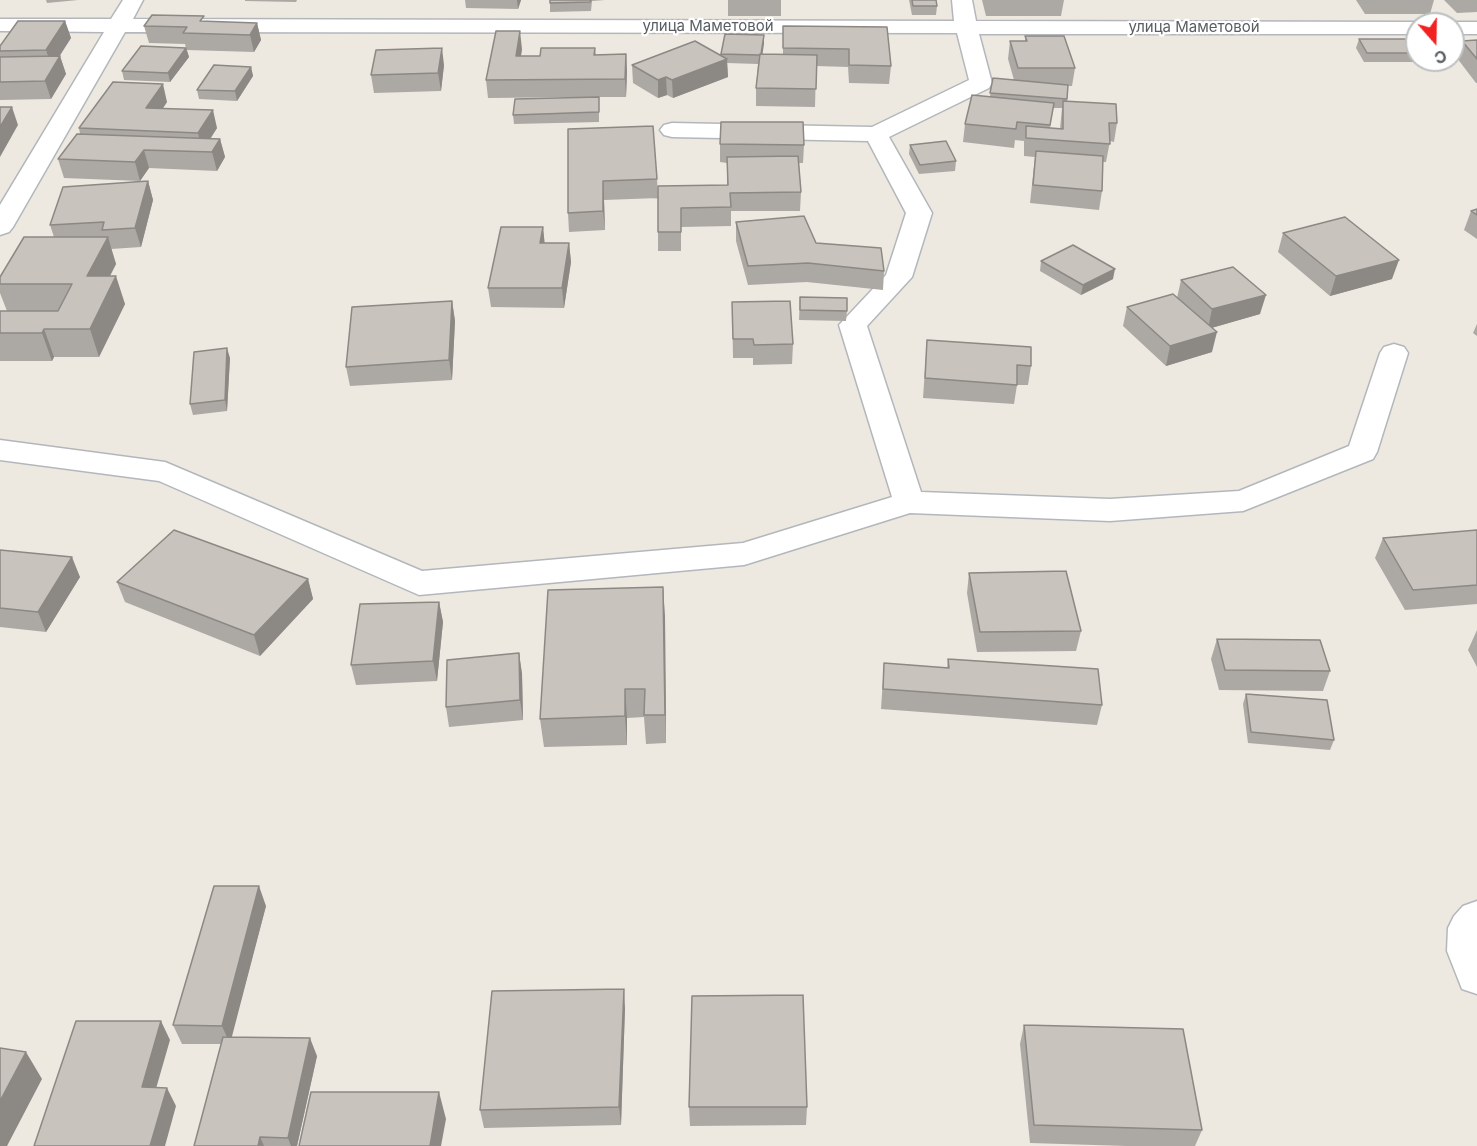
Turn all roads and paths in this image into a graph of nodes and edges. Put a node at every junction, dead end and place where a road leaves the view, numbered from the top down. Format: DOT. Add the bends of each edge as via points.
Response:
graph roads {
  1 [pos="133,0"];
  2 [pos="964,13"];
  3 [pos="0,25"];
  4 [pos="118,25"];
  5 [pos="1405,28"];
  6 [pos="672,130"];
  7 [pos="876,134"];
  8 [pos="0,227"];
  9 [pos="1394,353"];
  10 [pos="0,450"];
  11 [pos="909,502"];
  12 [pos="1477,918"];
  13 [pos="1477,976"];
  1 -- 4 [label="street"];
  2 -- 4 [label="street, улица Маметовой"];
  2 -- 5 [label="street, улица Маметовой"];
  2 -- 7 [label="street" via="981,83"];
  3 -- 4 [label="street, улица Маметовой"];
  4 -- 8 [label="street"];
  6 -- 7 [label="street"];
  7 -- 11 [label="street" via="919,213 899,277 853,326"];
  9 -- 11 [label="street" via="1362,452 1243,501 1110,510"];
  10 -- 11 [label="street" via="165,472 419,583 744,554"];
  12 -- 13 [label="street" via="1468,928 1467,951"];
}
